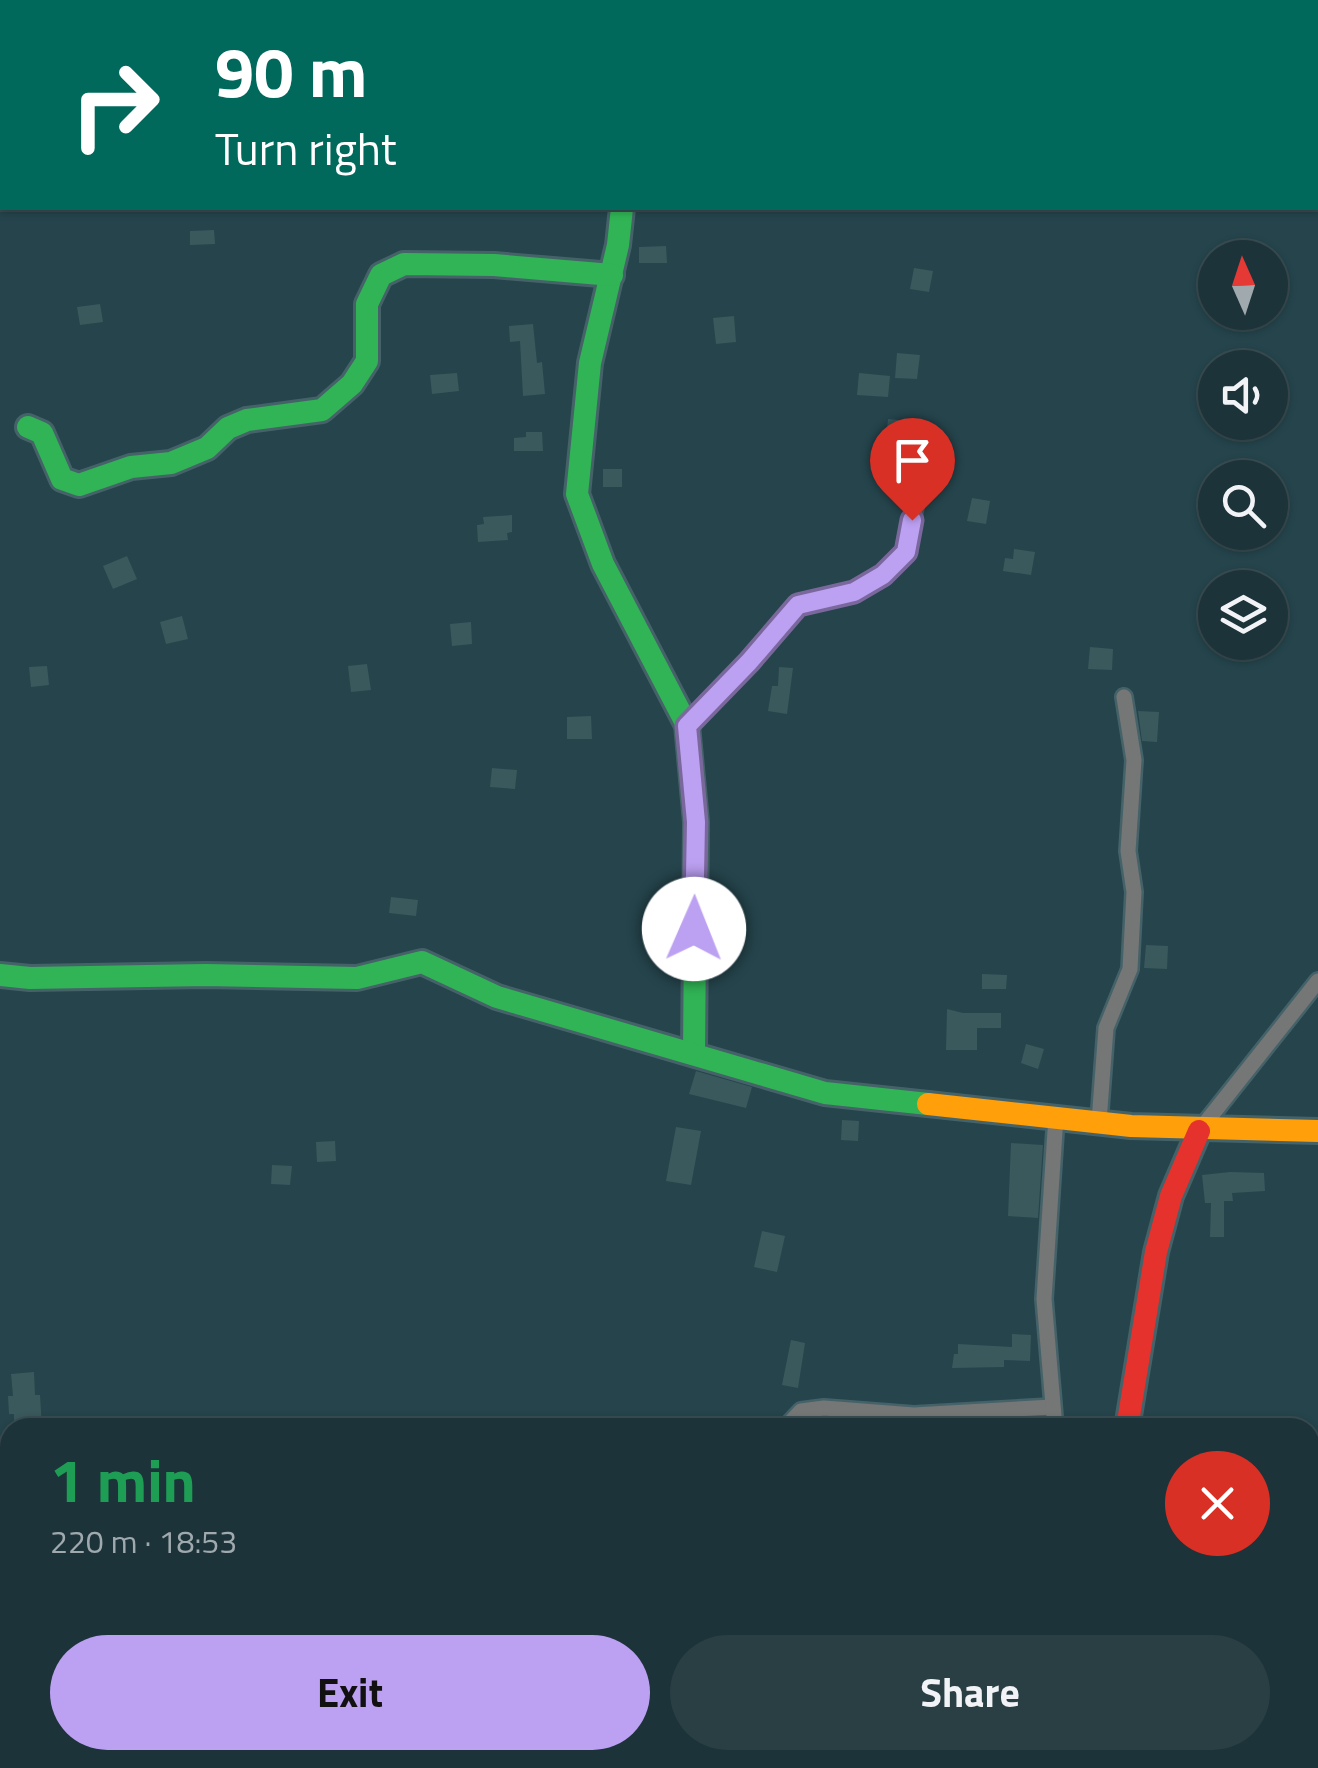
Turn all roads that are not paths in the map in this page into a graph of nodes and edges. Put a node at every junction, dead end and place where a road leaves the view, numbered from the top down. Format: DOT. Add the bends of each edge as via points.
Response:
graph roads {
  1 [pos="622,210"];
  2 [pos="612,275"];
  3 [pos="28,428"];
  4 [pos="919,488"];
  5 [pos="1124,697"];
  6 [pos="687,726"];
  7 [pos="0,975"];
  8 [pos="1318,980"];
  9 [pos="694,1053"];
  10 [pos="1056,1116"];
  11 [pos="1100,1122"];
  12 [pos="1199,1130"];
  13 [pos="1318,1131"];
  14 [pos="1052,1408"];
  15 [pos="794,1418"];
  16 [pos="1054,1418"];
  17 [pos="1129,1418"];
  1 -- 2 [label="street"];
  2 -- 3 [label="street" via="404,264 381,275 367,304 366,361 322,410 247,420 172,463 79,485 62,479 42,433"];
  2 -- 6 [label="street" via="590,364 577,494 602,564"];
  4 -- 6 [label="street" via="906,552 854,592 798,605"];
  5 -- 11 [label="street" via="1134,760 1130,969 1106,1028"];
  6 -- 9 [label="street" via="696,822"];
  7 -- 9 [label="street" via="357,978 422,962 496,998"];
  8 -- 12 [label="street"];
  9 -- 10 [label="street" via="825,1094"];
  10 -- 11 [label="street"];
  10 -- 14 [label="street" via="1044,1298"];
  11 -- 12 [label="street"];
  12 -- 13 [label="street"];
  12 -- 17 [label="street" via="1156,1252"];
  14 -- 15 [label="street" via="914,1415 824,1408"];
  14 -- 16 [label="street"];
}
